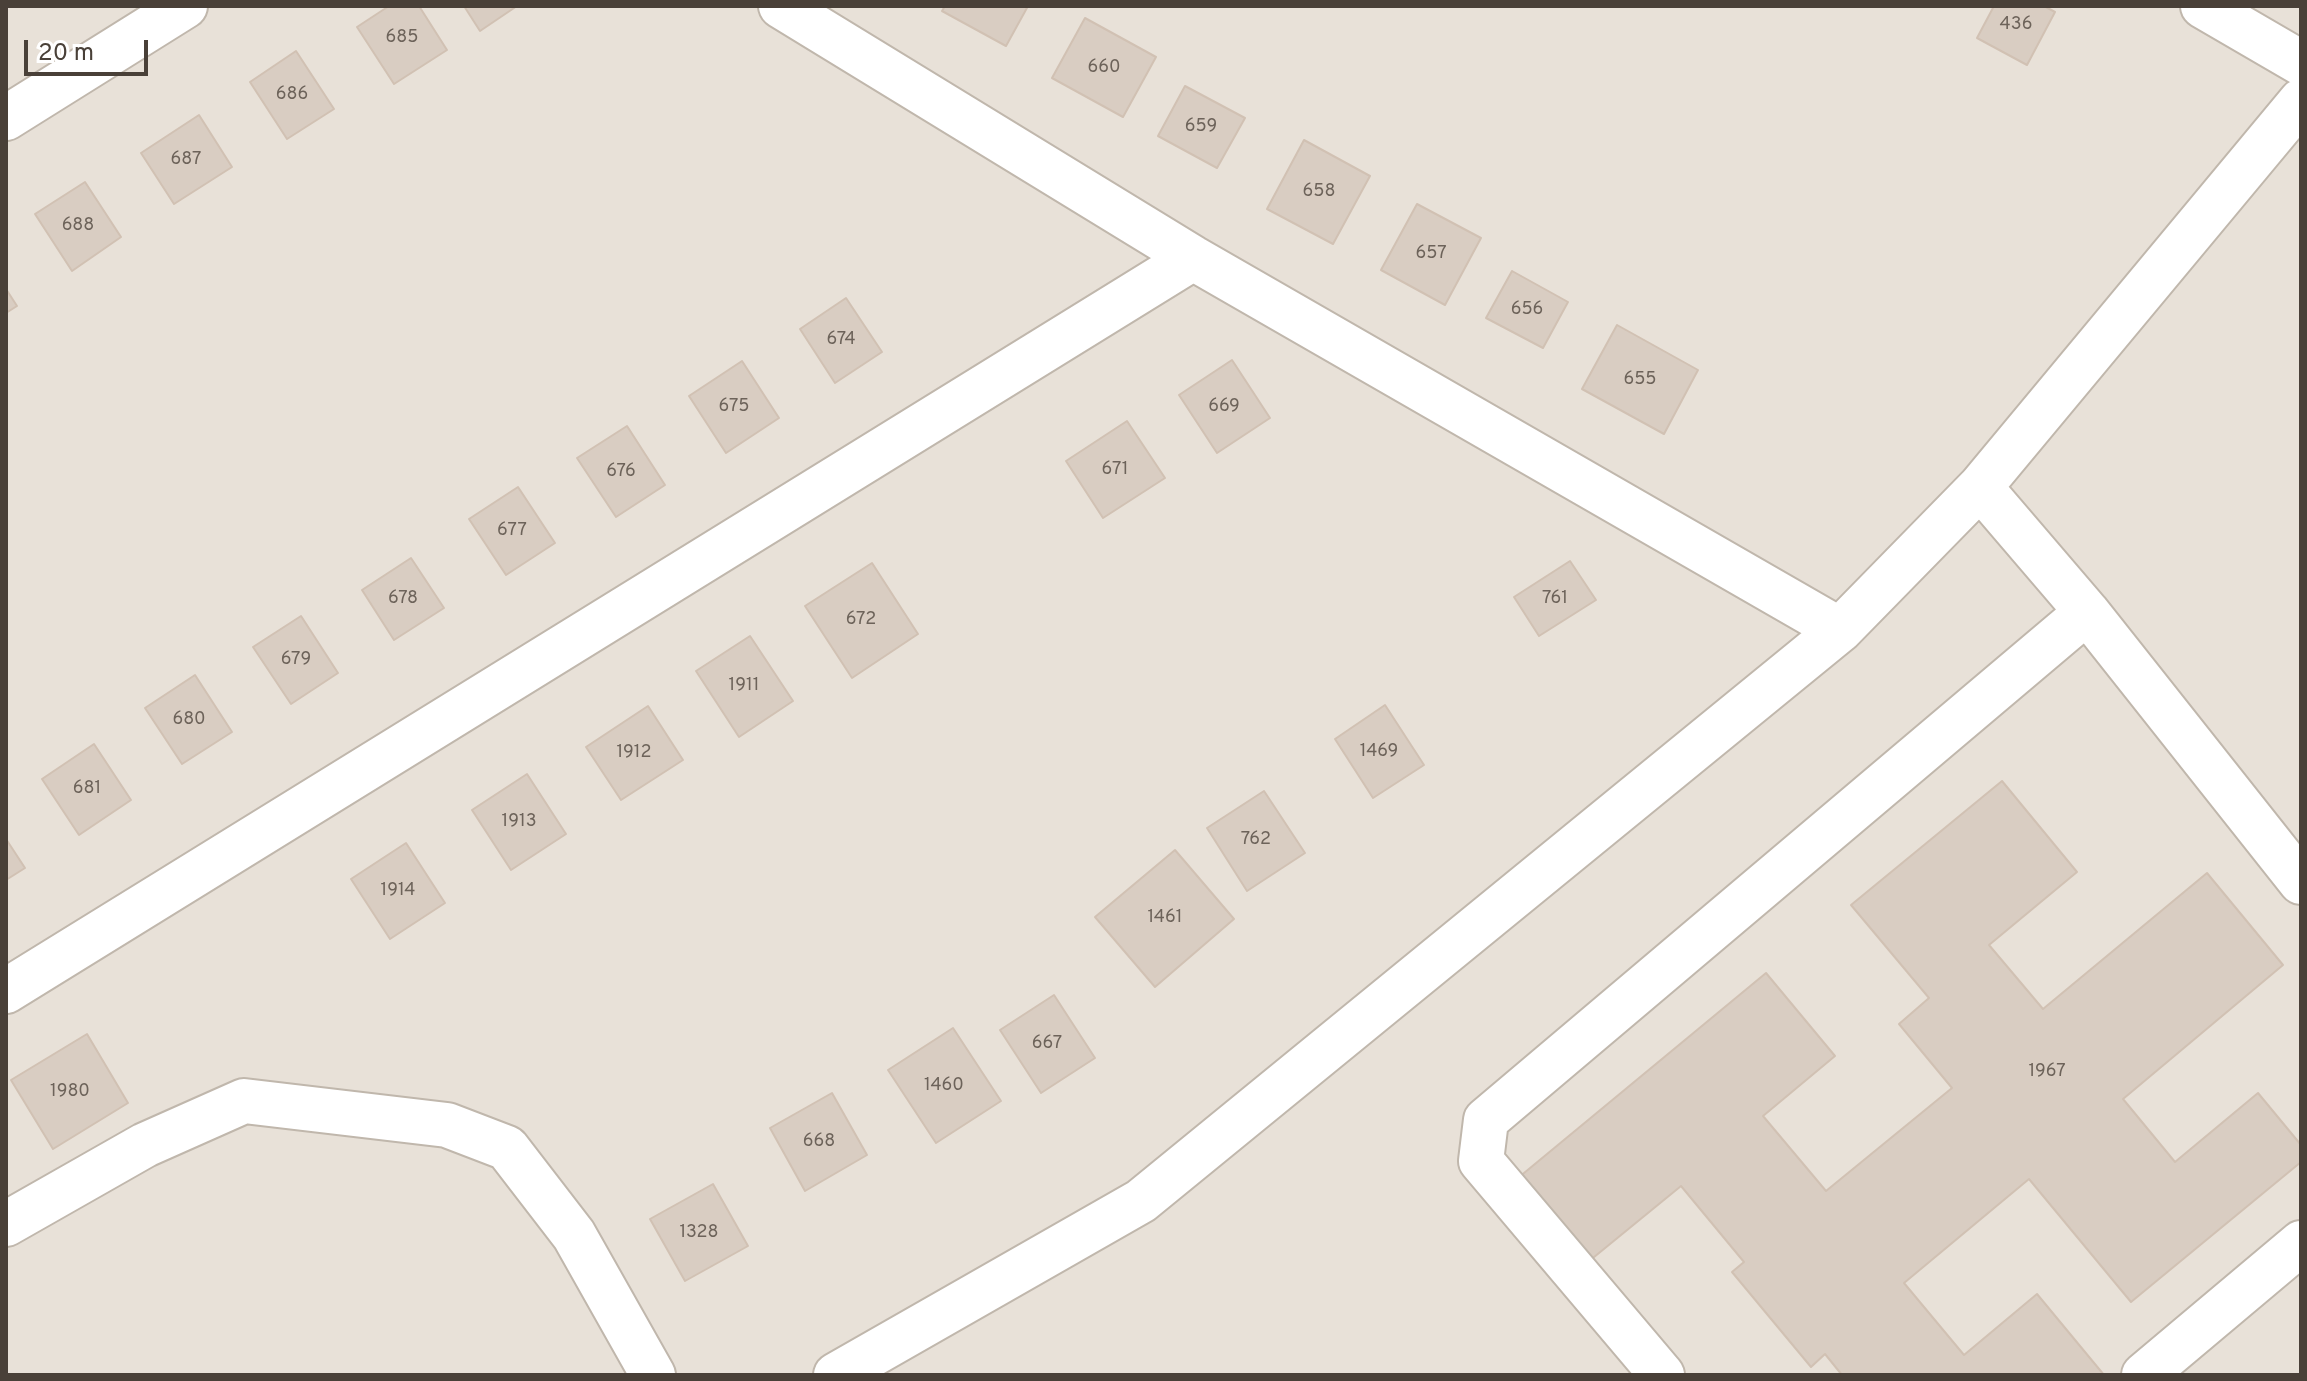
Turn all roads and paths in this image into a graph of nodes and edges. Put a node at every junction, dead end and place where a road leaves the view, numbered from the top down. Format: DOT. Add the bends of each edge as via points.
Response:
graph roads {
  1 [pos="185,6"];
  2 [pos="781,6"];
  3 [pos="2203,6"];
  4 [pos="2301,63"];
  5 [pos="2298,109"];
  6 [pos="6,118"];
  7 [pos="1193,258"];
  8 [pos="1980,487"];
  9 [pos="2087,612"];
  10 [pos="1840,630"];
  11 [pos="2301,882"];
  12 [pos="6,991"];
  13 [pos="6,1224"];
  14 [pos="2301,1243"];
  15 [pos="653,1375"];
  16 [pos="836,1375"];
  17 [pos="1662,1375"];
  18 [pos="2144,1375"];
  1 -- 6 [label="street"];
  2 -- 7 [label="street"];
  3 -- 4 [label="street"];
  5 -- 8 [label="street"];
  7 -- 10 [label="street"];
  7 -- 12 [label="street"];
  8 -- 9 [label="street"];
  8 -- 10 [label="street"];
  9 -- 11 [label="street"];
  9 -- 17 [label="street" via="1486,1120 1481,1161"];
  10 -- 16 [label="street" via="1141,1201"];
  13 -- 15 [label="street" via="145,1145 244,1101 447,1125 507,1148 574,1235"];
  14 -- 18 [label="street"];
}
